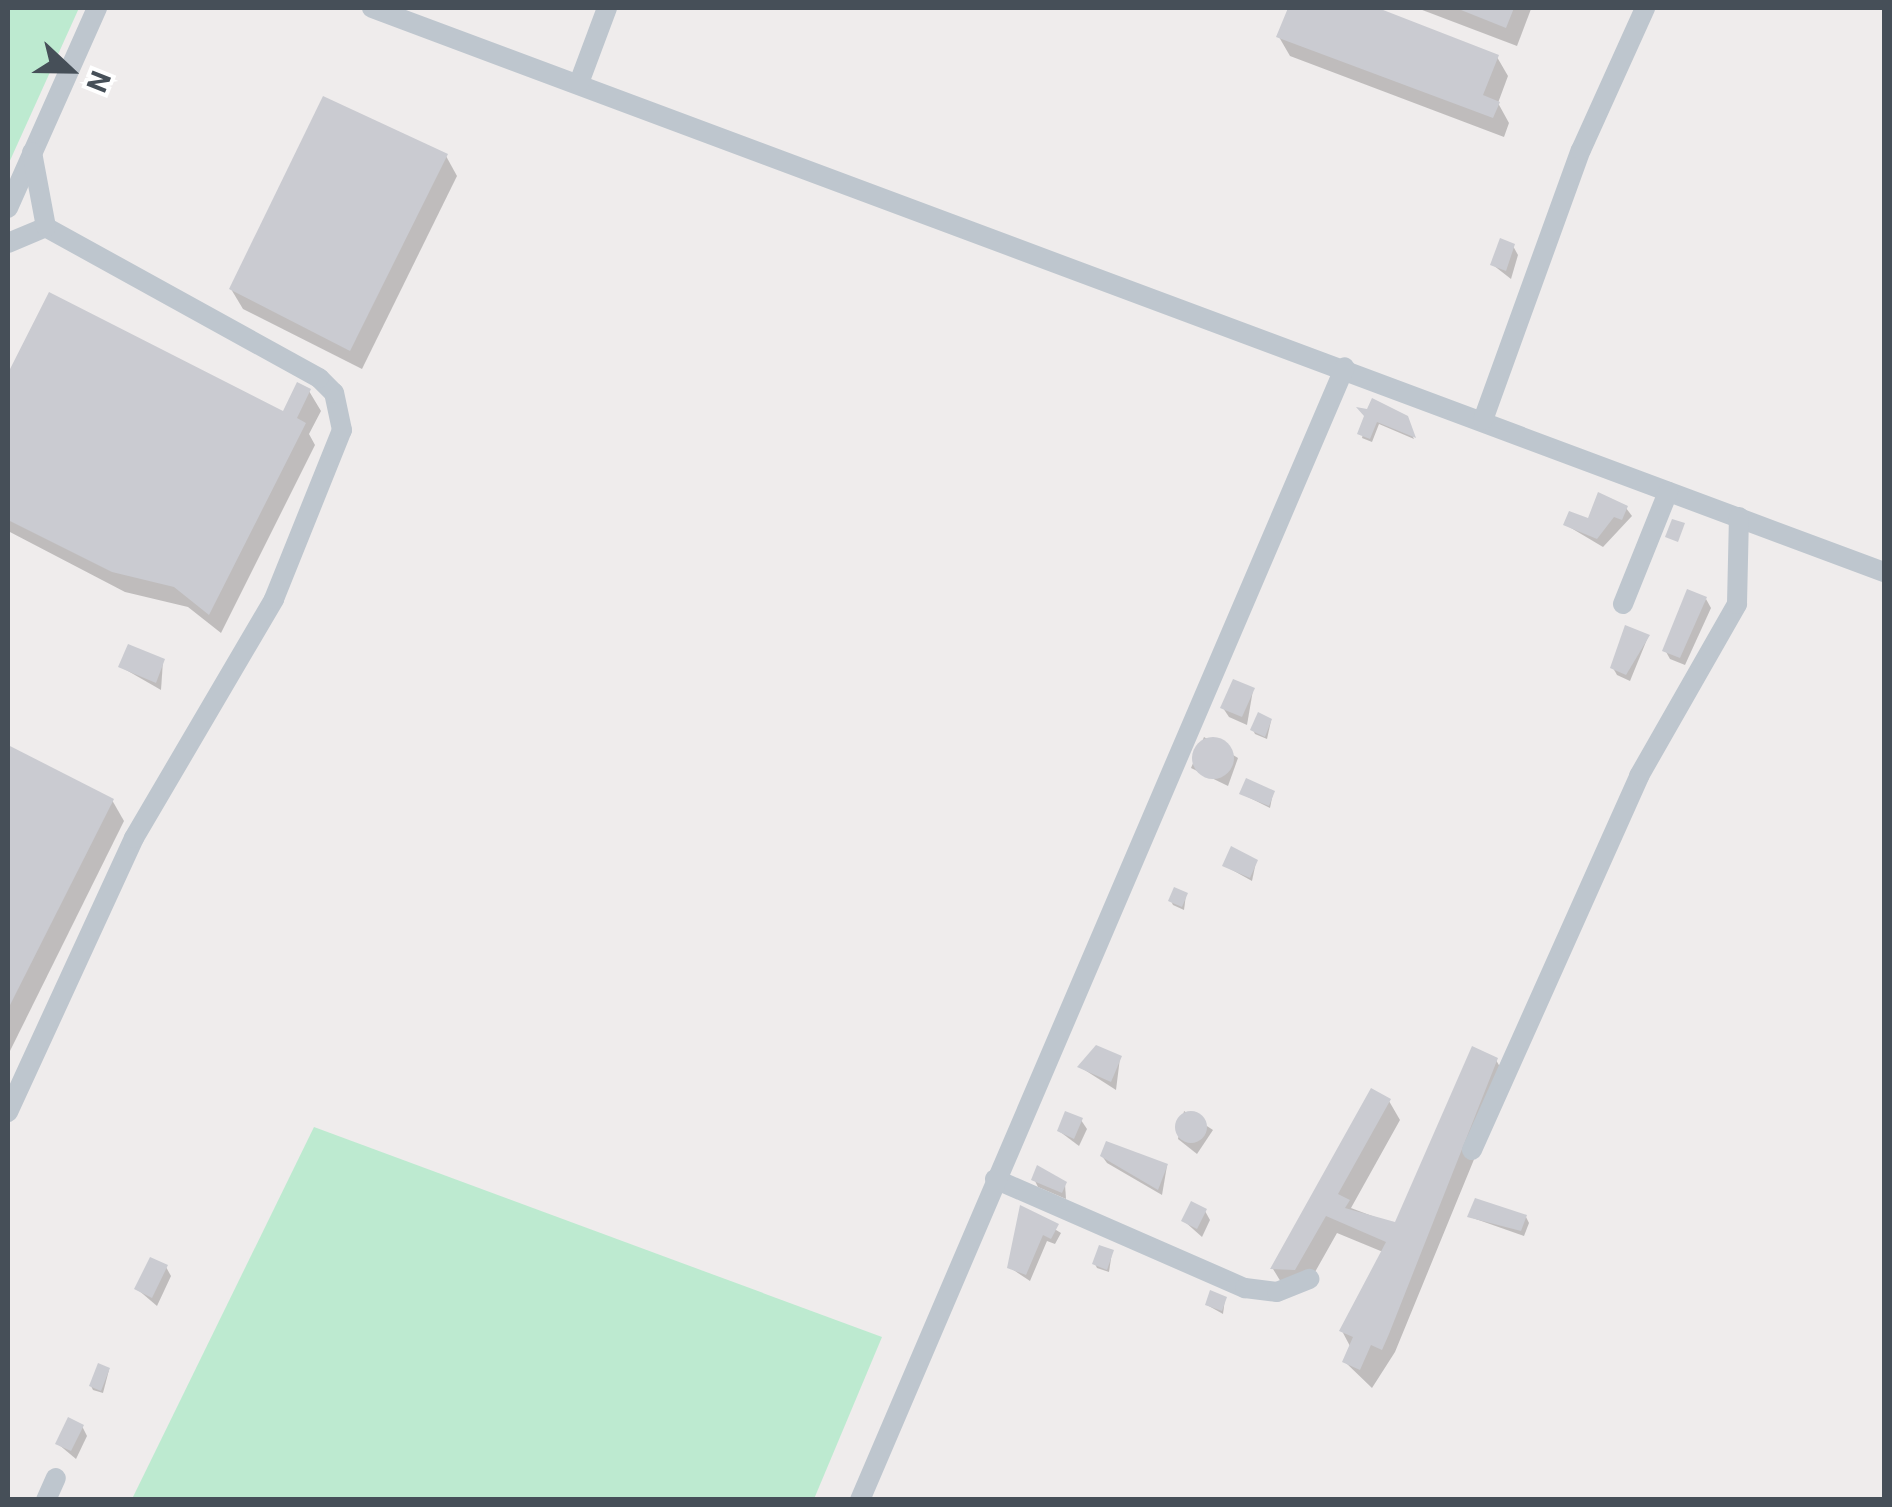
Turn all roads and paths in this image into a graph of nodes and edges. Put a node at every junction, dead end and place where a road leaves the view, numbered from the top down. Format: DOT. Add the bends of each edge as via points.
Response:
graph roads {
  1 [pos="97,8"];
  2 [pos="372,8"];
  3 [pos="607,8"];
  4 [pos="1645,8"];
  5 [pos="579,83"];
  6 [pos="32,152"];
  7 [pos="8,208"];
  8 [pos="46,227"];
  9 [pos="8,243"];
  10 [pos="1345,367"];
  11 [pos="1483,420"];
  12 [pos="1668,492"];
  13 [pos="1738,517"];
  14 [pos="1884,572"];
  15 [pos="1623,604"];
  16 [pos="8,1112"];
  17 [pos="1472,1150"];
  18 [pos="994,1179"];
  19 [pos="1310,1279"];
  20 [pos="56,1478"];
  21 [pos="46,1500"];
  22 [pos="860,1500"];
  1 -- 6 [label="street"];
  2 -- 5 [label="street"];
  3 -- 5 [label="street"];
  4 -- 11 [label="street" via="1581,150"];
  5 -- 10 [label="street"];
  6 -- 7 [label="street"];
  6 -- 8 [label="street"];
  8 -- 9 [label="street"];
  8 -- 16 [label="street" via="319,378 334,393 342,430 274,599 149,809"];
  10 -- 11 [label="street"];
  10 -- 18 [label="street"];
  11 -- 12 [label="street"];
  12 -- 13 [label="street"];
  12 -- 15 [label="street"];
  13 -- 14 [label="street"];
  13 -- 17 [label="street" via="1738,604 1639,776"];
  18 -- 19 [label="street" via="1246,1288 1277,1292"];
  18 -- 22 [label="street"];
  20 -- 21 [label="street"];
}
